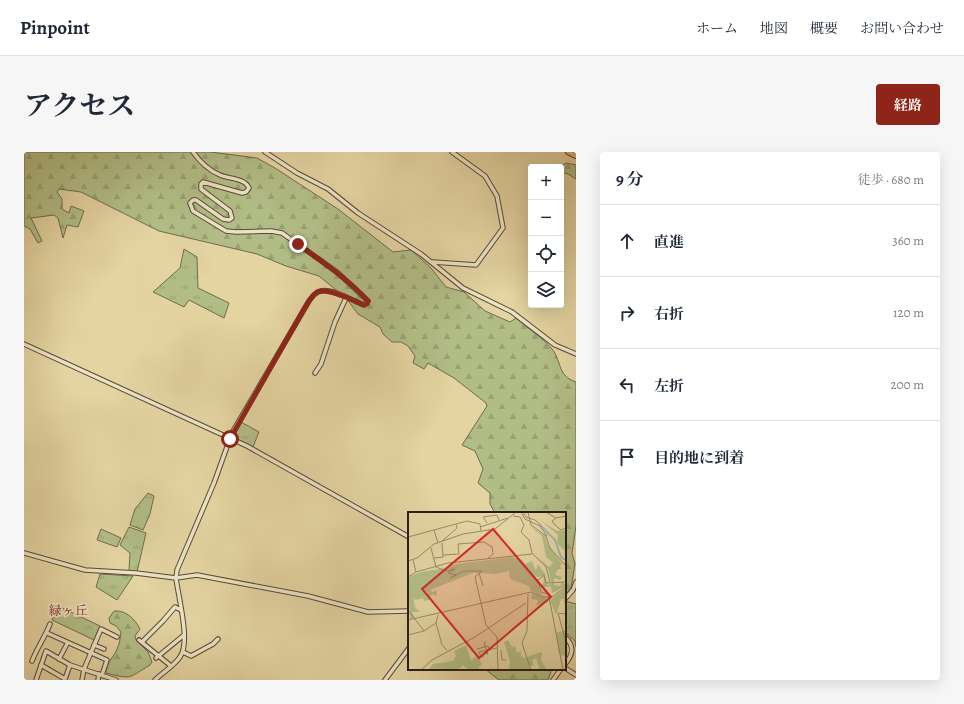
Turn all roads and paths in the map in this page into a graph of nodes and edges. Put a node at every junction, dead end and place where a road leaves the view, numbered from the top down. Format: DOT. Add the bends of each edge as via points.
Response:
graph roads {
  1 [pos="193,152"];
  2 [pos="265,152"];
  3 [pos="452,152"];
  4 [pos="568,152"];
  5 [pos="576,156"];
  6 [pos="432,262"];
  7 [pos="346,298"];
  8 [pos="24,344"];
  9 [pos="576,354"];
  10 [pos="315,373"];
  11 [pos="230,439"];
  12 [pos="408,535"];
  13 [pos="24,553"];
  14 [pos="176,578"];
  15 [pos="576,582"];
  16 [pos="566,598"];
  17 [pos="181,610"];
  18 [pos="408,611"];
  19 [pos="50,624"];
  20 [pos="47,634"];
  21 [pos="184,635"];
  22 [pos="117,637"];
  23 [pos="218,639"];
  24 [pos="566,639"];
  25 [pos="67,644"];
  26 [pos="94,645"];
  27 [pos="37,647"];
  28 [pos="104,649"];
  29 [pos="408,649"];
  30 [pos="46,652"];
  31 [pos="183,652"];
  32 [pos="90,653"];
  33 [pos="157,656"];
  34 [pos="59,659"];
  35 [pos="32,661"];
  36 [pos="566,663"];
  37 [pos="41,665"];
  38 [pos="70,665"];
  39 [pos="171,666"];
  40 [pos="84,669"];
  41 [pos="566,669"];
  42 [pos="560,670"];
  43 [pos="100,674"];
  44 [pos="576,675"];
  45 [pos="65,679"];
  46 [pos="36,680"];
  47 [pos="82,680"];
  48 [pos="98,680"];
  49 [pos="116,680"];
  50 [pos="155,680"];
  51 [pos="385,680"];
  52 [pos="553,680"];
  1 -- 7 [label="street" via="204,166 220,175 244,182 249,188 242,193 203,182 201,189 230,212 232,218 223,219 196,200 190,203 193,211 226,231 282,233 337,272 368,301 364,305"];
  2 -- 6 [label="street" via="328,189 358,213"];
  3 -- 6 [label="street" via="485,176 497,196 503,228 476,265"];
  4 -- 5 [label="main road"];
  6 -- 9 [label="street" via="464,288 512,312 555,345"];
  7 -- 10 [label="street" via="321,364"];
  7 -- 11 [label="street" via="323,290 308,301"];
  8 -- 11 [label="street"];
  11 -- 12 [label="street"];
  11 -- 14 [label="street" via="214,483 180,560"];
  13 -- 14 [label="street" via="85,570"];
  14 -- 17 [label="street"];
  14 -- 18 [label="street" via="197,575 216,578 308,596 368,612"];
  15 -- 16 [label="street"];
  17 -- 21 [label="street"];
  17 -- 33 [label="street" via="175,607 140,641"];
  19 -- 20 [label="street"];
  20 -- 25 [label="street"];
  20 -- 27 [label="street"];
  21 -- 31 [label="street"];
  21 -- 33 [label="street"];
  22 -- 26 [label="street" via="101,629"];
  23 -- 31 [label="street" via="191,656"];
  24 -- 36 [label="street" via="572,648 572,654"];
  25 -- 32 [label="street"];
  25 -- 34 [label="street"];
  26 -- 28 [label="street"];
  26 -- 32 [label="street"];
  27 -- 30 [label="street"];
  27 -- 35 [label="street"];
  29 -- 51 [label="street"];
  30 -- 34 [label="street"];
  30 -- 37 [label="street"];
  31 -- 39 [label="street"];
  32 -- 40 [label="street"];
  32 -- 43 [label="street" via="107,660"];
  33 -- 39 [label="street"];
  34 -- 38 [label="street"];
  37 -- 45 [label="street"];
  37 -- 46 [label="street"];
  38 -- 40 [label="street"];
  38 -- 45 [label="street"];
  39 -- 50 [label="street"];
  40 -- 43 [label="street"];
  40 -- 47 [label="street"];
  41 -- 44 [label="street"];
  42 -- 52 [label="street"];
  43 -- 48 [label="street"];
  43 -- 49 [label="street"];
}
